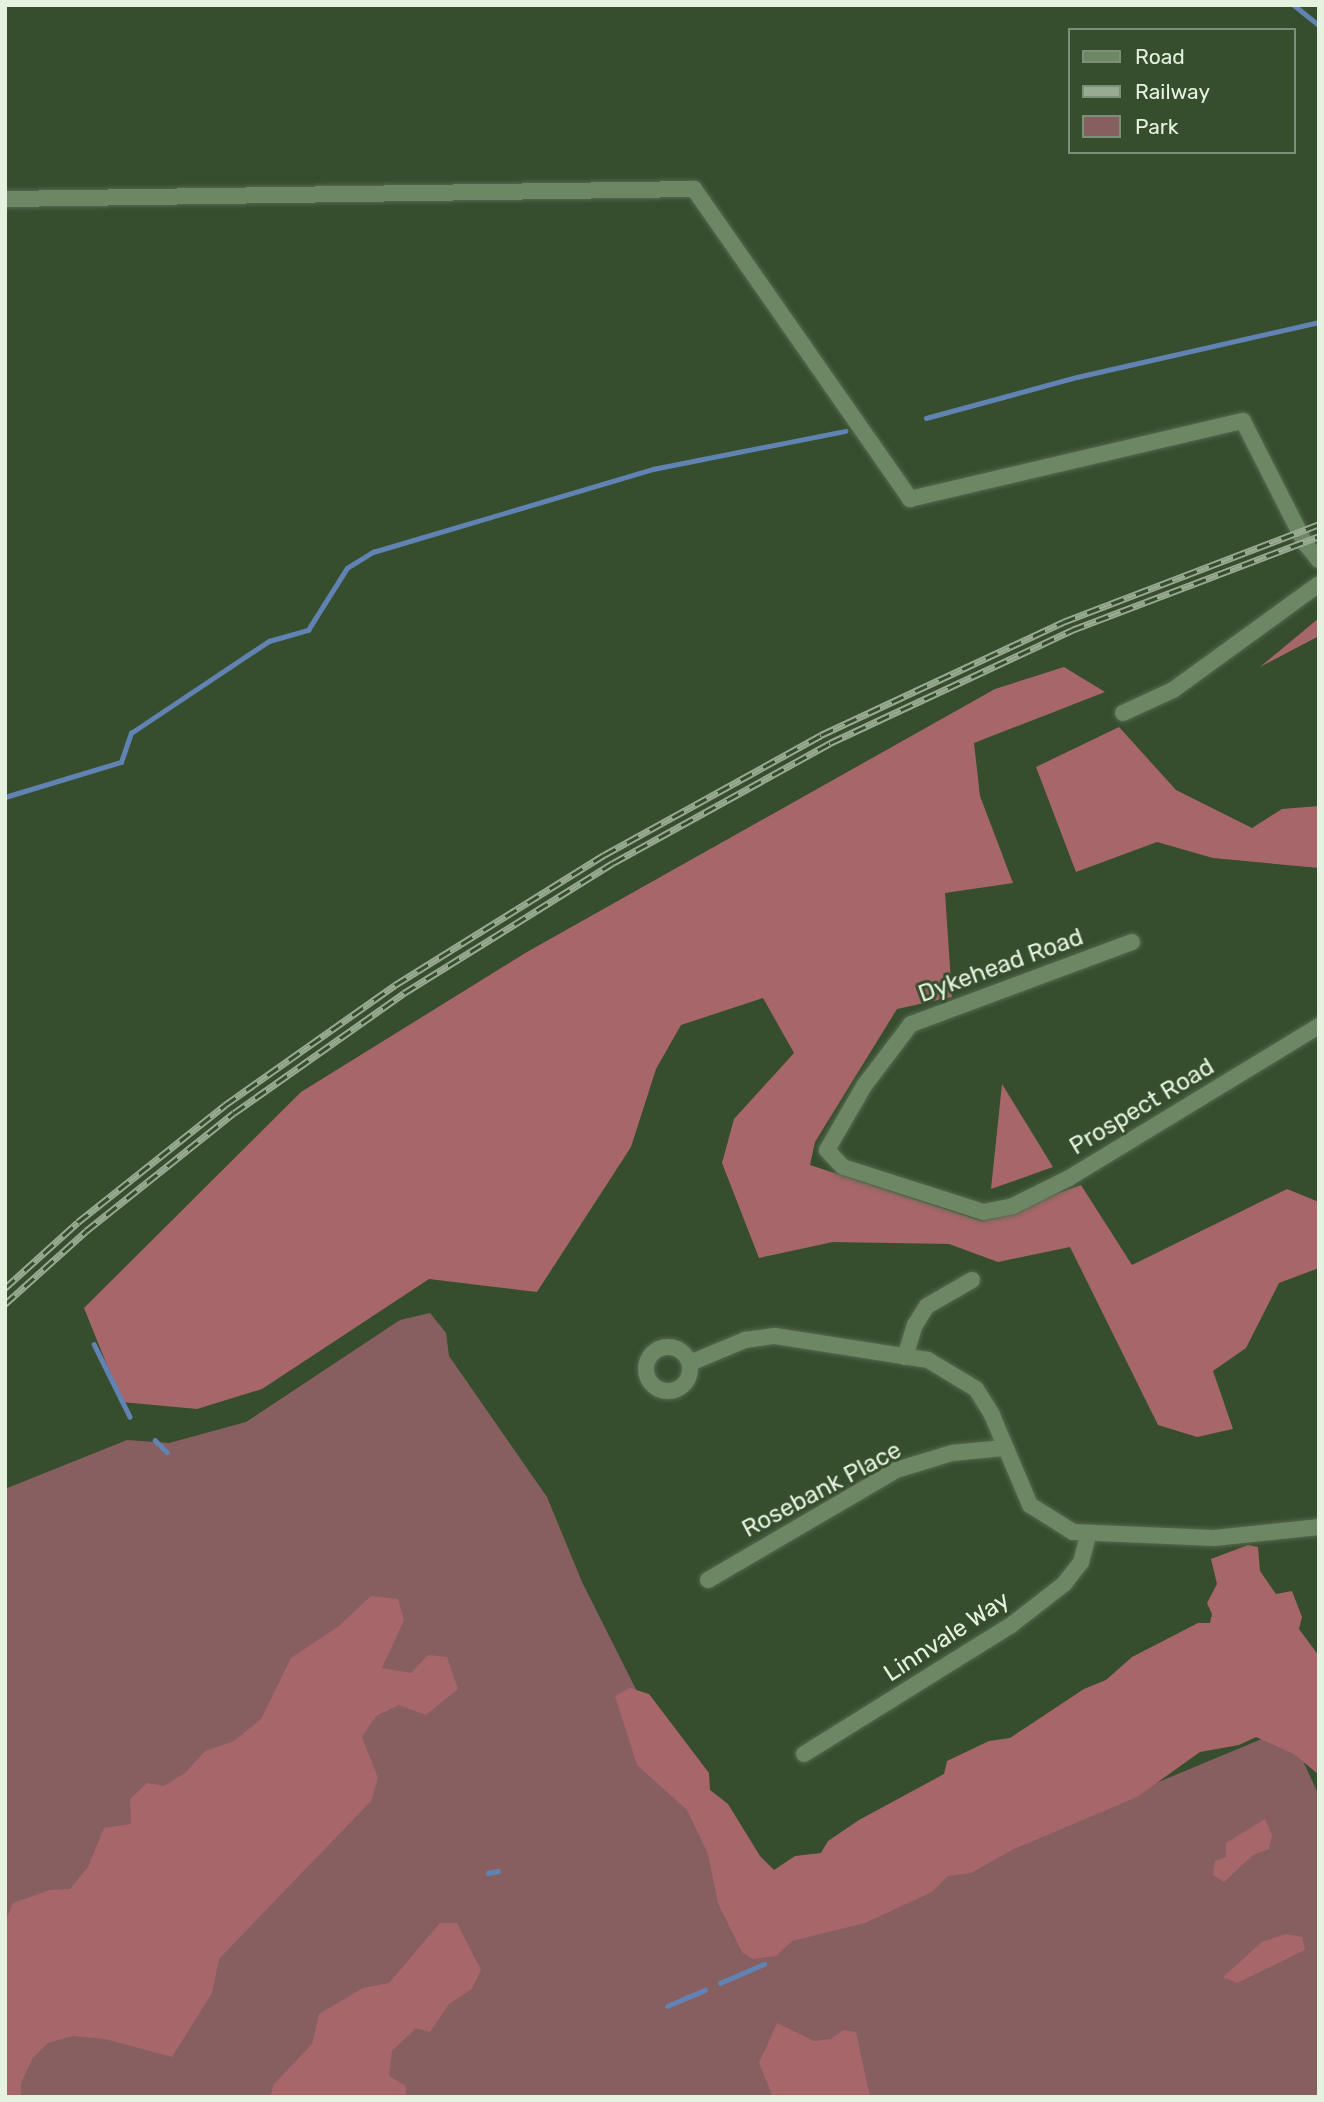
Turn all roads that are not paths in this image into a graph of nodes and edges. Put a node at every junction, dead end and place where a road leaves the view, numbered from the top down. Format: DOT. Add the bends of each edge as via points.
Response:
graph roads {
  1 [pos="5,199"];
  2 [pos="1319,560"];
  3 [pos="1319,584"];
  4 [pos="1122,713"];
  5 [pos="1132,942"];
  6 [pos="1319,1026"];
  7 [pos="982,1212"];
  8 [pos="972,1280"];
  9 [pos="905,1357"];
  10 [pos="690,1363"];
  11 [pos="1004,1448"];
  12 [pos="1319,1527"];
  13 [pos="1088,1536"];
  14 [pos="708,1580"];
  15 [pos="804,1754"];
  1 -- 2 [label="street" via="694,189 910,499 1243,421 1305,543"];
  3 -- 4 [label="street" via="1173,690"];
  5 -- 7 [label="street, Dykehead Road" via="911,1024 864,1086 827,1150 843,1167"];
  6 -- 7 [label="street, Prospect Road" via="1069,1178 1013,1206"];
  8 -- 9 [label="street" via="927,1306"];
  9 -- 10 [label="street" via="775,1336 746,1340"];
  9 -- 11 [label="street" via="928,1360 976,1389"];
  11 -- 13 [label="street" via="1030,1505 1073,1532"];
  11 -- 14 [label="street, Rosebank Place" via="952,1453 896,1470"];
  12 -- 13 [label="street" via="1214,1538"];
  13 -- 15 [label="street, Linnvale Way" via="1081,1562 1064,1584 1010,1626"];
}
